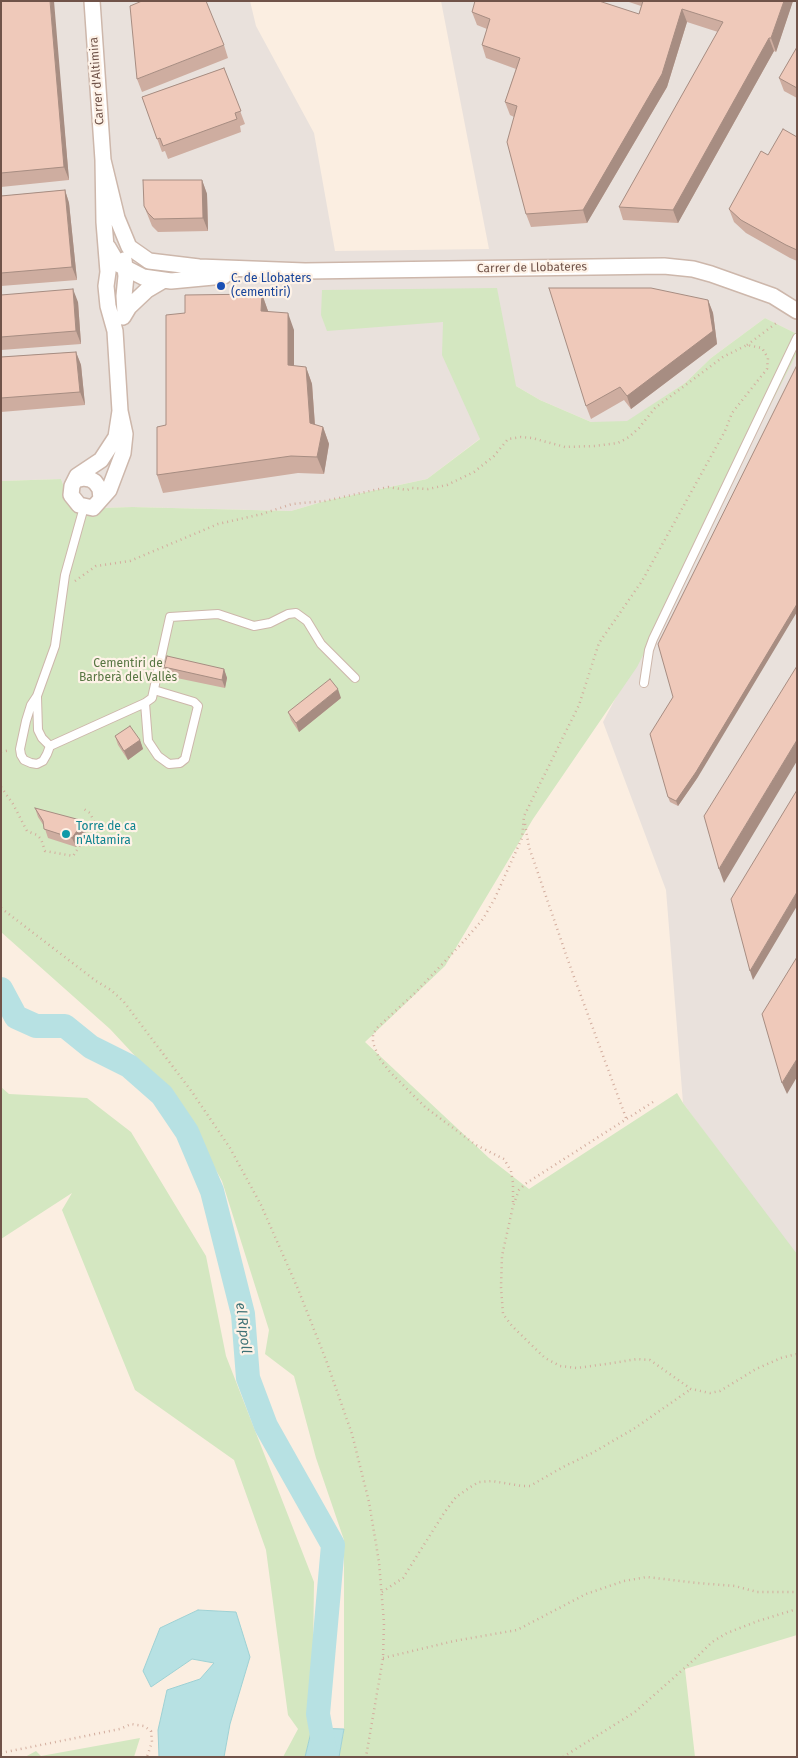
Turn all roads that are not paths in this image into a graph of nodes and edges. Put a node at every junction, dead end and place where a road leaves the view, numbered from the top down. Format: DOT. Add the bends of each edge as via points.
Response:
graph roads {
  1 [pos="92,1"];
  2 [pos="103,160"];
  3 [pos="114,204"];
  4 [pos="119,267"];
  5 [pos="144,268"];
  6 [pos="258,270"];
  7 [pos="164,280"];
  8 [pos="797,311"];
  9 [pos="125,313"];
  10 [pos="114,331"];
  11 [pos="797,338"];
  12 [pos="120,411"];
  13 [pos="75,480"];
  14 [pos="101,499"];
  15 [pos="84,507"];
  16 [pos="355,678"];
  17 [pos="644,683"];
  18 [pos="154,690"];
  19 [pos="37,696"];
  20 [pos="145,703"];
  21 [pos="50,746"];
  1 -- 2 [label="street, Carrer d'Altimira"];
  2 -- 3 [label="street, Carrer d'Altimira"];
  2 -- 4 [label="street, Carrer d'Altimira" via="107,245"];
  3 -- 4 [label="street, Carrer d'Altimira" via="115,240 124,258"];
  3 -- 5 [label="street, Carrer d'Altimira" via="129,247"];
  4 -- 5 [label="street"];
  4 -- 9 [label="street, Carrer d'Altimira"];
  4 -- 10 [label="street, Carrer d'Altimira" via="106,286"];
  5 -- 6 [label="street, Carrer de Llobateres"];
  5 -- 7 [label="street, Carrer de Llobateres"];
  6 -- 7 [label="street, Carrer de Llobateres"];
  6 -- 8 [label="street, Carrer de Llobateres" via="664,266 711,274 773,296"];
  7 -- 9 [label="street" via="147,290"];
  9 -- 10 [label="street"];
  10 -- 12 [label="street, Carrer d'Altimira"];
  11 -- 17 [label="lane" via="653,638"];
  12 -- 13 [label="street, Carrer d'Altimira" via="116,437 101,460"];
  12 -- 14 [label="street, Carrer d'Altimira" via="125,434 123,453 109,490"];
  13 -- 14 [label="street" via="84,478 95,482"];
  13 -- 15 [label="street" via="71,496"];
  14 -- 15 [label="street" via="92,508"];
  15 -- 19 [label="lane" via="62,589 55,646"];
  16 -- 18 [label="lane" via="321,644 307,621 296,613 254,626 218,614 170,617"];
  18 -- 20 [label="lane" via="152,698"];
  18 -- 20 [label="lane" via="198,706 185,759 180,763 170,764 158,756 148,740"];
  19 -- 21 [label="lane" via="38,730"];
  19 -- 21 [label="lane" via="26,721 21,754 24,760 37,764 43,761"];
  20 -- 21 [label="lane"];
}
